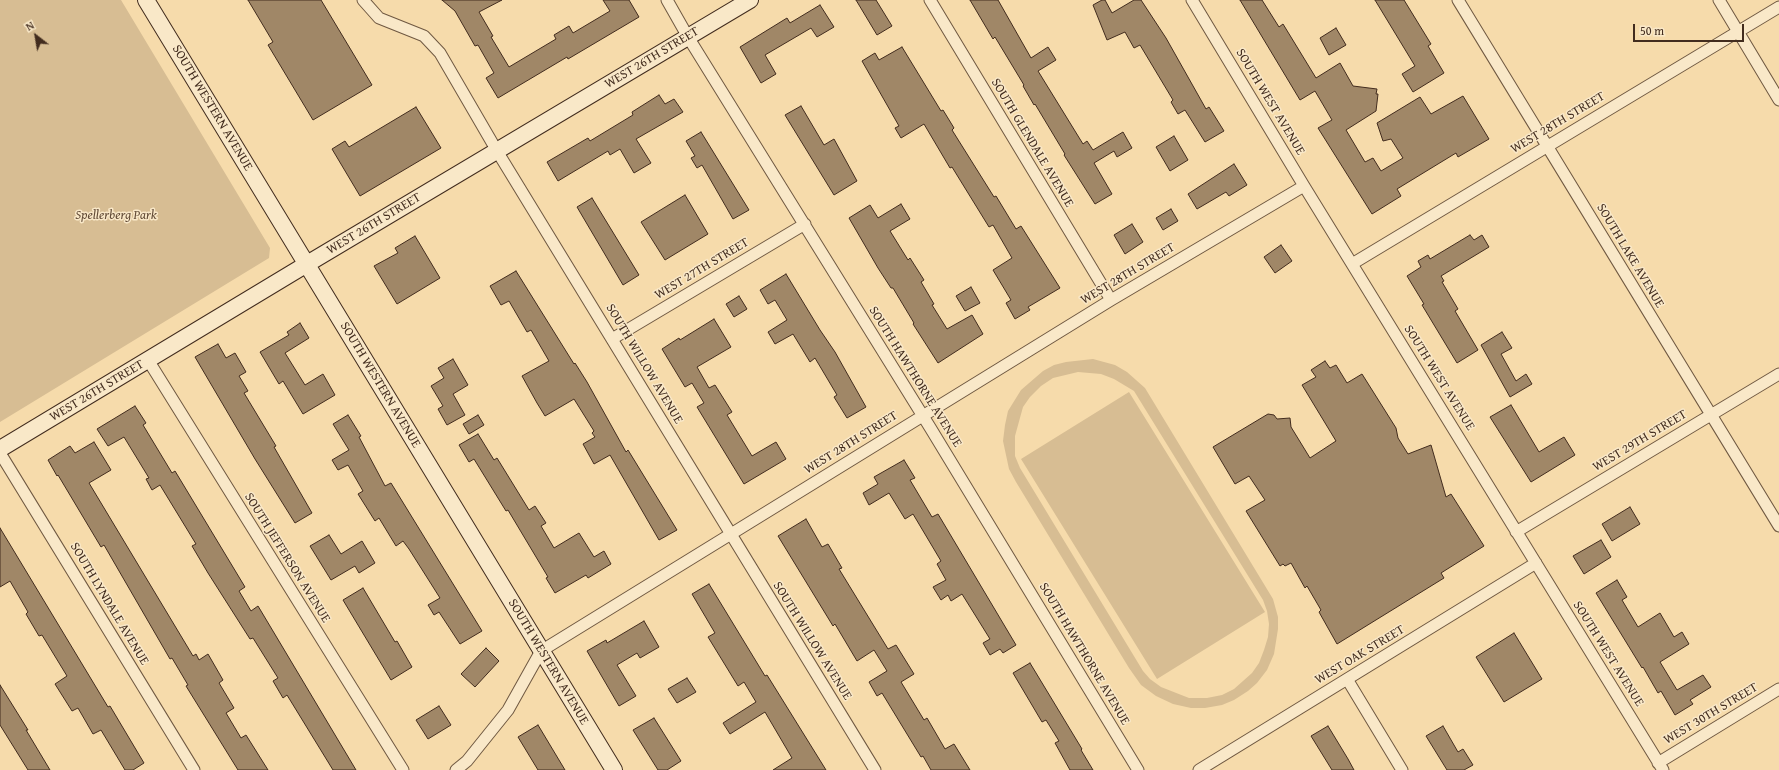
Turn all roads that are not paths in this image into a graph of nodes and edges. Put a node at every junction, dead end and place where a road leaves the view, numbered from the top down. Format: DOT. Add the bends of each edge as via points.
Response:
graph roads {
  1 [pos="146,0"];
  2 [pos="363,0"];
  3 [pos="667,0"];
  4 [pos="750,0"];
  5 [pos="930,0"];
  6 [pos="1192,0"];
  7 [pos="1458,0"];
  8 [pos="1719,0"];
  9 [pos="1779,6"];
  10 [pos="1738,31"];
  11 [pos="688,37"];
  12 [pos="1779,100"];
  13 [pos="1547,145"];
  14 [pos="497,151"];
  15 [pos="1304,186"];
  16 [pos="805,224"];
  17 [pos="307,264"];
  18 [pos="1352,264"];
  19 [pos="1111,300"];
  20 [pos="612,338"];
  21 [pos="148,360"];
  22 [pos="1779,374"];
  23 [pos="1710,414"];
  24 [pos="922,415"];
  25 [pos="0,450"];
  26 [pos="0,454"];
  27 [pos="1779,526"];
  28 [pos="1516,532"];
  29 [pos="730,534"];
  30 [pos="1536,563"];
  31 [pos="541,651"];
  32 [pos="1346,679"];
  33 [pos="1779,689"];
  34 [pos="1661,766"];
  35 [pos="194,770"];
  36 [pos="403,770"];
  37 [pos="456,770"];
  38 [pos="614,770"];
  39 [pos="874,770"];
  40 [pos="1138,770"];
  41 [pos="1199,770"];
  42 [pos="1402,770"];
  1 -- 17 [label="street, SOUTH WESTERN AVENUE"];
  2 -- 14 [label="street, SOUTH WILLOW AVENUE" via="379,18 424,36 440,53"];
  3 -- 11 [label="street, SOUTH HAWTHORNE AVENUE"];
  4 -- 11 [label="street, WEST 26TH STREET"];
  5 -- 19 [label="street, SOUTH GLENDALE AVENUE"];
  6 -- 15 [label="street, SOUTH WEST AVENUE"];
  7 -- 13 [label="street, SOUTH LAKE AVENUE"];
  8 -- 10 [label="street"];
  9 -- 10 [label="street, WEST 28TH STREET"];
  10 -- 12 [label="street"];
  10 -- 13 [label="street, WEST 28TH STREET"];
  11 -- 14 [label="street, WEST 26TH STREET"];
  11 -- 16 [label="street, SOUTH HAWTHORNE AVENUE"];
  13 -- 18 [label="street, WEST 28TH STREET"];
  13 -- 23 [label="street, SOUTH LAKE AVENUE"];
  14 -- 17 [label="street, WEST 26TH STREET"];
  14 -- 20 [label="street, SOUTH WILLOW AVENUE"];
  15 -- 18 [label="street, SOUTH WEST AVENUE"];
  15 -- 19 [label="street, WEST 28TH STREET"];
  16 -- 20 [label="street, WEST 27TH STREET"];
  16 -- 24 [label="street, SOUTH HAWTHORNE AVENUE"];
  17 -- 21 [label="street, WEST 26TH STREET"];
  17 -- 31 [label="street, SOUTH WESTERN AVENUE"];
  18 -- 28 [label="street, SOUTH WEST AVENUE"];
  19 -- 24 [label="street, WEST 28TH STREET"];
  20 -- 29 [label="street, SOUTH WILLOW AVENUE"];
  21 -- 25 [label="street, WEST 26TH STREET"];
  21 -- 36 [label="street, SOUTH JEFFERSON AVENUE"];
  22 -- 23 [label="street, WEST 29TH STREET"];
  23 -- 27 [label="street, SOUTH LAKE AVENUE"];
  23 -- 28 [label="street, WEST 29TH STREET"];
  24 -- 29 [label="street, WEST 28TH STREET"];
  24 -- 40 [label="street, SOUTH HAWTHORNE AVENUE"];
  26 -- 35 [label="street, SOUTH LYNDALE AVENUE"];
  28 -- 30 [label="street, SOUTH WEST AVENUE"];
  29 -- 31 [label="street, WEST 28TH STREET"];
  29 -- 39 [label="street, SOUTH WILLOW AVENUE"];
  30 -- 32 [label="street, WEST OAK STREET"];
  30 -- 34 [label="street, SOUTH WEST AVENUE"];
  31 -- 37 [label="street, WEST 28TH STREET" via="508,710 467,761"];
  31 -- 38 [label="street, SOUTH WESTERN AVENUE"];
  32 -- 41 [label="street, WEST OAK STREET"];
  32 -- 42 [label="street"];
  33 -- 34 [label="street, WEST 30TH STREET"];
}
